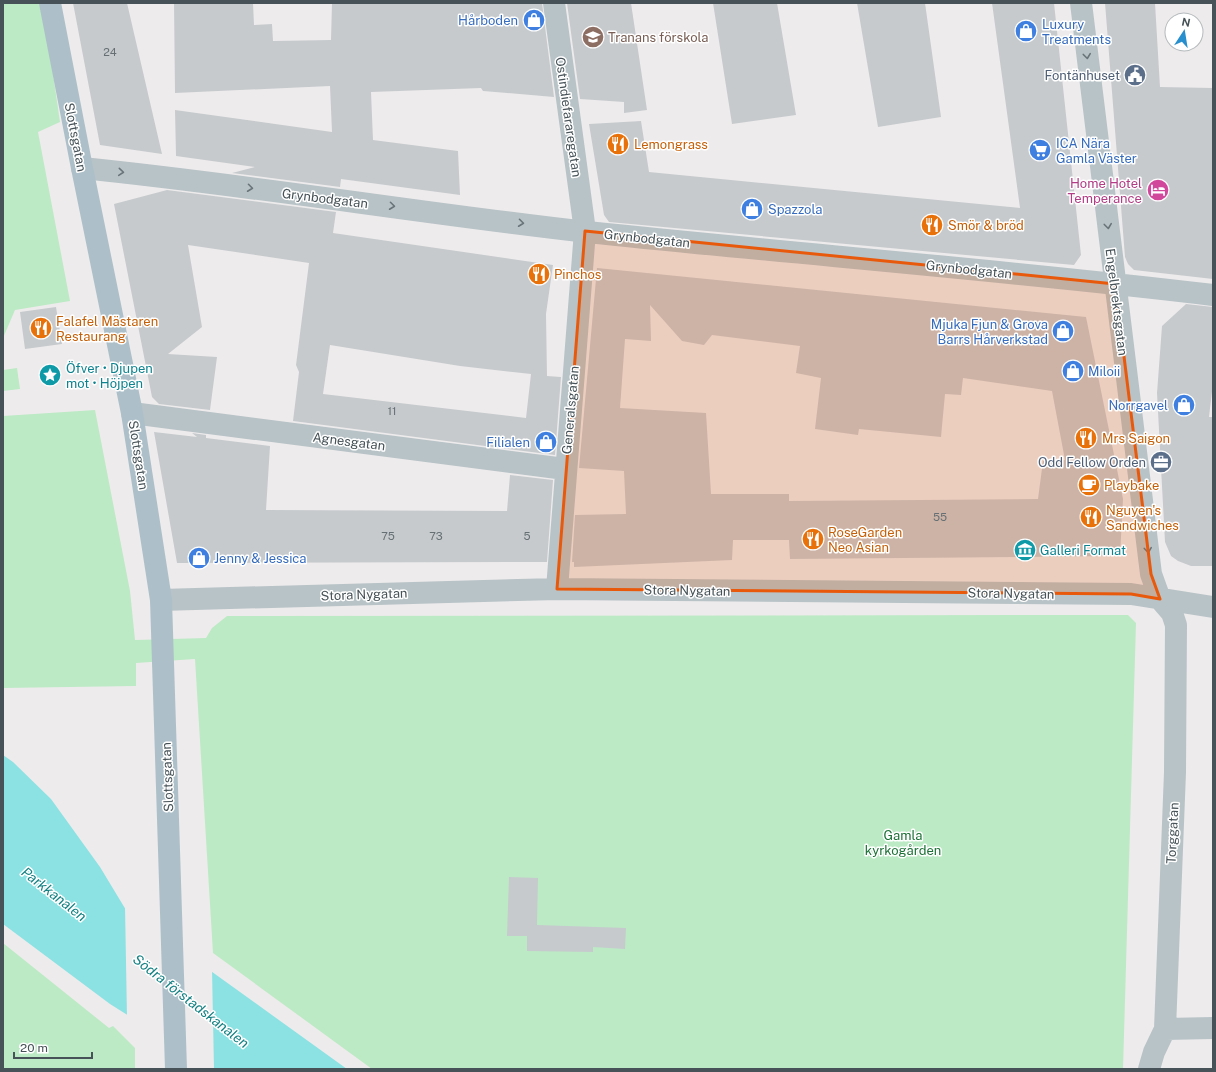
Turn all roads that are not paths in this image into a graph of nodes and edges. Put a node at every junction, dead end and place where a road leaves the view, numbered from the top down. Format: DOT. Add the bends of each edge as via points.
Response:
graph roads {
  1 [pos="50,3"];
  2 [pos="554,3"];
  3 [pos="1081,3"];
  4 [pos="82,168"];
  5 [pos="585,231"];
  6 [pos="1115,284"];
  7 [pos="1213,295"];
  8 [pos="132,413"];
  9 [pos="565,469"];
  10 [pos="557,588"];
  11 [pos="1160,599"];
  12 [pos="161,600"];
  13 [pos="1213,607"];
  14 [pos="1213,1028"];
  15 [pos="1165,1029"];
  16 [pos="177,1068"];
  17 [pos="1149,1069"];
  1 -- 4 [label="main road, Slottsgatan"];
  2 -- 5 [label="street, Ostindiefararegatan"];
  3 -- 6 [label="street, Engelbrektsgatan, one-way"];
  4 -- 5 [label="street, Grynbodgatan, one-way" via="154,175"];
  4 -- 8 [label="main road, Slottsgatan"];
  5 -- 6 [label="street, Grynbodgatan"];
  5 -- 9 [label="street, Generalsgatan"];
  6 -- 7 [label="street, Grynbodgatan"];
  6 -- 11 [label="street, Engelbrektsgatan, one-way" via="1151,574"];
  8 -- 9 [label="street, Agnesgatan"];
  8 -- 12 [label="main road, Slottsgatan"];
  9 -- 10 [label="street, Generalsgatan"];
  10 -- 11 [label="street, Stora Nygatan" via="1131,594"];
  10 -- 12 [label="street, Stora Nygatan"];
  11 -- 13 [label="street, Stora Nygatan"];
  11 -- 15 [label="street, Torggatan" via="1172,613 1176,625 1177,663"];
  12 -- 16 [label="main road, Slottsgatan"];
  14 -- 15 [label="street"];
  15 -- 17 [label="street, Torggatan"];
}
